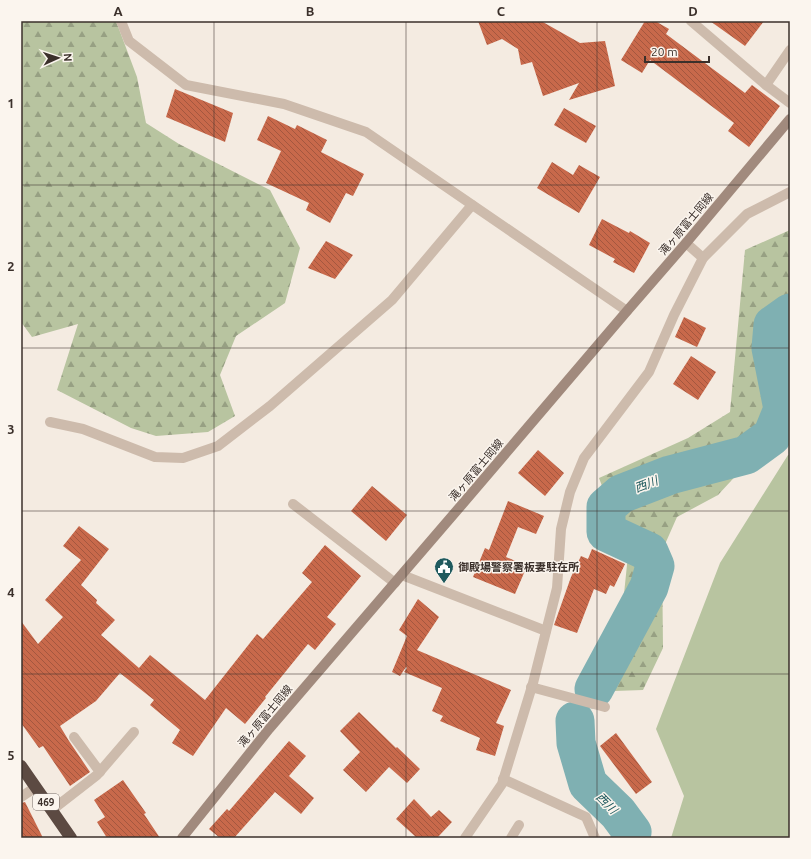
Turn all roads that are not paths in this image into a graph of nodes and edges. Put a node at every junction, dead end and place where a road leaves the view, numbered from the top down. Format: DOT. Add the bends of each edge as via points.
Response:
graph roads {
  1 [pos="121,21"];
  2 [pos="691,21"];
  3 [pos="790,50"];
  4 [pos="766,84"];
  5 [pos="790,103"];
  6 [pos="790,119"];
  7 [pos="790,192"];
  8 [pos="472,205"];
  9 [pos="686,243"];
  10 [pos="703,258"];
  11 [pos="627,311"];
  12 [pos="50,422"];
  13 [pos="293,504"];
  14 [pos="402,575"];
  15 [pos="395,584"];
  16 [pos="546,631"];
  17 [pos="531,687"];
  18 [pos="605,707"];
  19 [pos="134,732"];
  20 [pos="74,737"];
  21 [pos="21,766"];
  22 [pos="100,772"];
  23 [pos="503,778"];
  24 [pos="36,787"];
  25 [pos="21,796"];
  26 [pos="52,810"];
  27 [pos="519,825"];
  28 [pos="71,838"];
  29 [pos="182,838"];
  30 [pos="465,838"];
  31 [pos="511,838"];
  32 [pos="595,838"];
  1 -- 8 [label="street" via="129,40 186,85 284,104 366,132"];
  2 -- 4 [label="street"];
  3 -- 4 [label="street"];
  4 -- 5 [label="street"];
  6 -- 9 [label="main road, 滝ヶ原富士岡線"];
  7 -- 10 [label="street" via="747,214"];
  8 -- 11 [label="street"];
  8 -- 12 [label="street" via="392,300 270,406 218,446 183,458 155,457 84,430"];
  9 -- 10 [label="street"];
  9 -- 11 [label="main road, 滝ヶ原富士岡線"];
  10 -- 16 [label="street" via="649,372 584,458 570,492 561,529 556,588"];
  11 -- 14 [label="main road, 滝ヶ原富士岡線"];
  13 -- 15 [label="street"];
  14 -- 15 [label="main road, 滝ヶ原富士岡線"];
  14 -- 16 [label="street"];
  15 -- 29 [label="main road, 滝ヶ原富士岡線" via="269,729"];
  16 -- 17 [label="street"];
  17 -- 18 [label="street"];
  17 -- 23 [label="street"];
  19 -- 22 [label="street"];
  20 -- 22 [label="street"];
  21 -- 24 [label="highway, 469"];
  22 -- 26 [label="street"];
  23 -- 30 [label="street" via="502,784"];
  23 -- 32 [label="street" via="586,817"];
  24 -- 25 [label="street"];
  24 -- 26 [label="highway, 469"];
  26 -- 28 [label="highway, 469"];
  27 -- 31 [label="street"];
}
